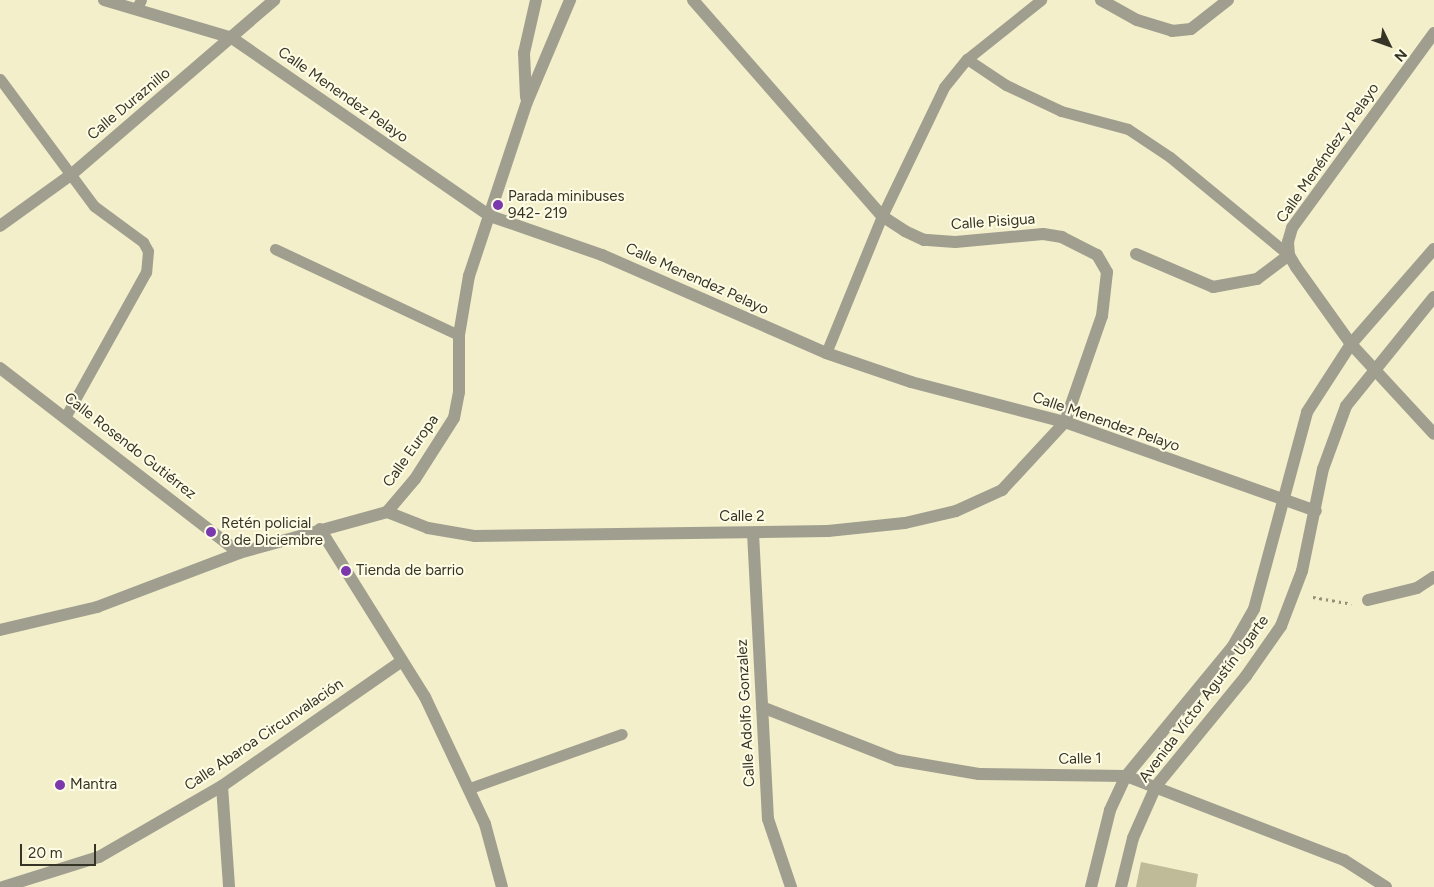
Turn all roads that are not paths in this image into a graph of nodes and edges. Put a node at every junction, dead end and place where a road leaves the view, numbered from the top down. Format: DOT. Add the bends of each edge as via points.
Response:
graph roads {
  1 [pos="104,0"];
  2 [pos="274,0"];
  3 [pos="536,0"];
  4 [pos="570,0"];
  5 [pos="693,0"];
  6 [pos="1041,0"];
  7 [pos="1101,0"];
  8 [pos="1228,0"];
  9 [pos="139,5"];
  10 [pos="1434,32"];
  11 [pos="232,38"];
  12 [pos="967,59"];
  13 [pos="0,79"];
  14 [pos="527,102"];
  15 [pos="72,174"];
  16 [pos="490,216"];
  17 [pos="882,216"];
  18 [pos="0,226"];
  19 [pos="275,249"];
  20 [pos="1434,249"];
  21 [pos="1136,254"];
  22 [pos="1289,255"];
  23 [pos="1434,297"];
  24 [pos="459,335"];
  25 [pos="1351,344"];
  26 [pos="826,353"];
  27 [pos="0,368"];
  28 [pos="1372,370"];
  29 [pos="66,416"];
  30 [pos="1065,422"];
  31 [pos="1434,434"];
  32 [pos="1283,501"];
  33 [pos="1316,511"];
  34 [pos="387,512"];
  35 [pos="320,529"];
  36 [pos="753,534"];
  37 [pos="239,553"];
  38 [pos="1434,577"];
  39 [pos="1368,600"];
  40 [pos="0,630"];
  41 [pos="402,661"];
  42 [pos="762,707"];
  43 [pos="622,734"];
  44 [pos="1126,776"];
  45 [pos="222,786"];
  46 [pos="1156,786"];
  47 [pos="470,788"];
  48 [pos="3,887"];
  49 [pos="229,887"];
  50 [pos="502,887"];
  51 [pos="791,887"];
  52 [pos="1091,887"];
  53 [pos="1121,887"];
  54 [pos="1386,887"];
  1 -- 9 [label="street, Calle Menendez Pelayo"];
  2 -- 11 [label="street, Calle Duraznillo"];
  3 -- 14 [label="street" via="524,53"];
  4 -- 14 [label="street, Calle Europa"];
  5 -- 17 [label="street, Calle Pisigua"];
  6 -- 12 [label="lane"];
  7 -- 8 [label="street" via="1137,20 1172,31 1191,30"];
  9 -- 11 [label="street, Calle Menendez Pelayo"];
  10 -- 22 [label="street, Calle Menéndez y Pelayo" via="1292,228"];
  11 -- 15 [label="street, Calle Duraznillo"];
  11 -- 16 [label="street, Calle Menendez Pelayo"];
  12 -- 17 [label="lane" via="944,87"];
  12 -- 22 [label="lane" via="1006,85 1061,110 1128,128 1170,157"];
  13 -- 15 [label="lane"];
  14 -- 16 [label="street, Calle Europa"];
  15 -- 18 [label="street, Calle Duraznillo"];
  15 -- 29 [label="lane" via="94,206 143,242 149,261"];
  16 -- 24 [label="street, Calle Europa" via="469,276"];
  16 -- 26 [label="street, Calle Menendez Pelayo" via="602,255"];
  17 -- 26 [label="lane"];
  17 -- 30 [label="street, Calle Pisigua" via="924,240 955,242 1043,234 1076,241 1097,255 1107,272 1102,316"];
  19 -- 24 [label="lane"];
  20 -- 25 [label="street, Avenida Víctor Agustín Ugarte"];
  21 -- 22 [label="street" via="1214,287 1258,278"];
  22 -- 25 [label="street"];
  23 -- 28 [label="street, Avenida Víctor Agustín Ugarte"];
  24 -- 34 [label="street, Calle Europa" via="459,392 454,418 415,479"];
  25 -- 28 [label="street"];
  25 -- 32 [label="street, Avenida Víctor Agustín Ugarte" via="1307,412"];
  26 -- 30 [label="street, Calle Menendez Pelayo" via="911,382"];
  27 -- 29 [label="street, Calle Rosendo Gutiérrez"];
  28 -- 31 [label="street"];
  28 -- 33 [label="street, Avenida Víctor Agustín Ugarte" via="1346,406 1337,427 1322,469"];
  29 -- 37 [label="street, Calle Rosendo Gutiérrez"];
  30 -- 32 [label="street, Calle Menendez Pelayo"];
  30 -- 36 [label="street, Calle 2" via="1027,466 986,501 905,523 828,532"];
  32 -- 33 [label="street, Calle Menendez Pelayo"];
  32 -- 44 [label="street, Avenida Víctor Agustín Ugarte" via="1254,609 1234,646"];
  33 -- 46 [label="street, Avenida Víctor Agustín Ugarte" via="1294,593 1281,626 1252,669"];
  34 -- 35 [label="street, Calle Europa"];
  34 -- 36 [label="street, Calle 2" via="428,528 475,536"];
  35 -- 37 [label="street, Calle Europa"];
  35 -- 41 [label="street"];
  36 -- 42 [label="street, Calle Adolfo Gonzalez"];
  37 -- 40 [label="street, Calle Europa" via="97,607"];
  38 -- 39 [label="street" via="1417,588"];
  41 -- 45 [label="street, Calle Abaroa Circunvalación"];
  41 -- 47 [label="street" via="425,697"];
  42 -- 44 [label="street, Calle 1" via="897,760 979,774"];
  42 -- 51 [label="street, Calle Adolfo Gonzalez" via="768,818"];
  43 -- 47 [label="lane"];
  44 -- 46 [label="street, Calle 1"];
  44 -- 52 [label="street, Avenida Víctor Agustín Ugarte" via="1110,810"];
  45 -- 48 [label="street, Calle Abaroa Circunvalación" via="99,857"];
  45 -- 49 [label="street"];
  46 -- 53 [label="street, Avenida Víctor Agustín Ugarte" via="1133,838"];
  46 -- 54 [label="street, Calle 1" via="1344,860"];
  47 -- 50 [label="street" via="485,824"];
}
